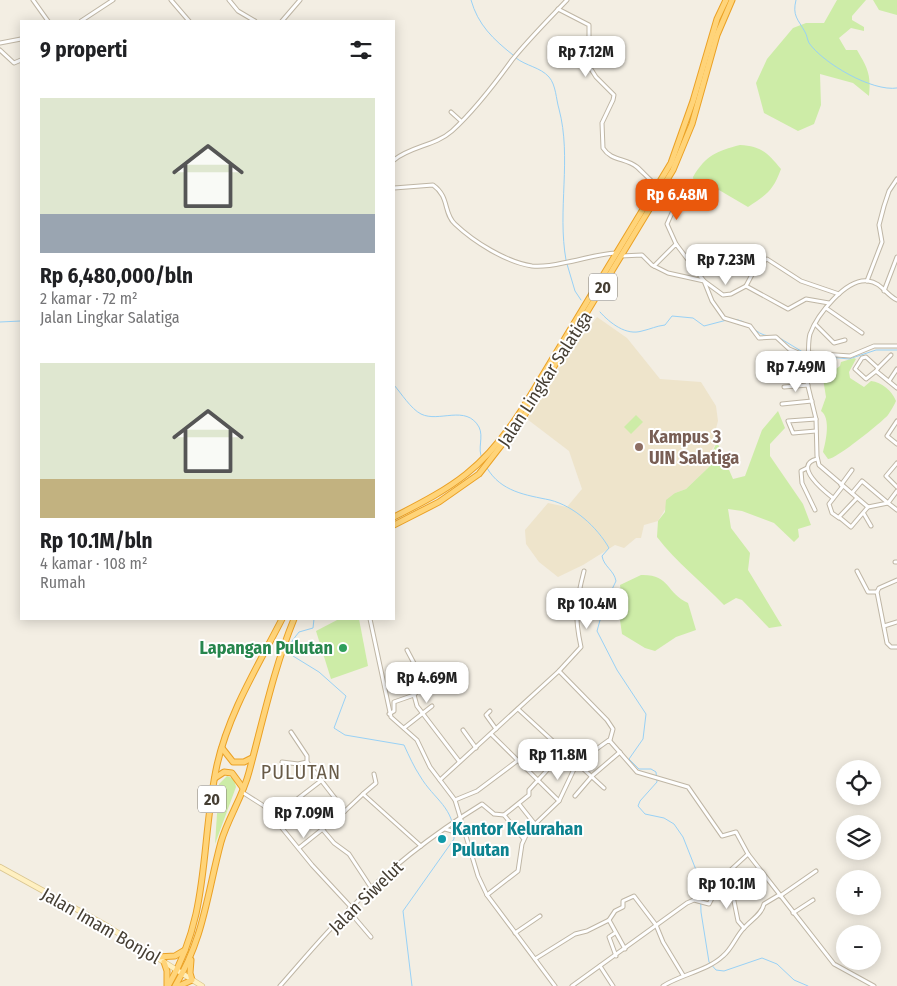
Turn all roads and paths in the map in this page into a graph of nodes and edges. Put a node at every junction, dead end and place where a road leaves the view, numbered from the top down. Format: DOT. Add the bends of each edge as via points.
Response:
graph roads {
  1 [pos="33,0"];
  2 [pos="113,0"];
  3 [pos="170,0"];
  4 [pos="229,0"];
  5 [pos="300,0"];
  6 [pos="567,0"];
  7 [pos="726,0"];
  8 [pos="732,0"];
  9 [pos="558,9"];
  10 [pos="47,20"];
  11 [pos="83,20"];
  12 [pos="188,20"];
  13 [pos="253,20"];
  14 [pos="283,20"];
  15 [pos="715,34"];
  16 [pos="20,39"];
  17 [pos="0,43"];
  18 [pos="0,50"];
  19 [pos="20,60"];
  20 [pos="451,112"];
  21 [pos="461,121"];
  22 [pos="395,159"];
  23 [pos="897,179"];
  24 [pos="395,188"];
  25 [pos="660,189"];
  26 [pos="676,204"];
  27 [pos="685,206"];
  28 [pos="676,244"];
  29 [pos="704,253"];
  30 [pos="620,255"];
  31 [pos="897,256"];
  32 [pos="692,264"];
  33 [pos="654,266"];
  34 [pos="704,281"];
  35 [pos="868,281"];
  36 [pos="746,286"];
  37 [pos="884,291"];
  38 [pos="838,294"];
  39 [pos="897,300"];
  40 [pos="830,303"];
  41 [pos="826,308"];
  42 [pos="815,324"];
  43 [pos="862,333"];
  44 [pos="844,340"];
  45 [pos="897,346"];
  46 [pos="891,354"];
  47 [pos="808,355"];
  48 [pos="877,369"];
  49 [pos="897,369"];
  50 [pos="807,370"];
  51 [pos="778,372"];
  52 [pos="888,381"];
  53 [pos="808,385"];
  54 [pos="784,387"];
  55 [pos="897,388"];
  56 [pos="812,401"];
  57 [pos="782,404"];
  58 [pos="816,419"];
  59 [pos="897,421"];
  60 [pos="816,431"];
  61 [pos="897,444"];
  62 [pos="817,459"];
  63 [pos="488,460"];
  64 [pos="897,463"];
  65 [pos="808,468"];
  66 [pos="852,470"];
  67 [pos="457,482"];
  68 [pos="842,485"];
  69 [pos="462,487"];
  70 [pos="897,487"];
  71 [pos="897,491"];
  72 [pos="852,493"];
  73 [pos="833,498"];
  74 [pos="856,498"];
  75 [pos="888,503"];
  76 [pos="868,507"];
  77 [pos="815,510"];
  78 [pos="897,510"];
  79 [pos="864,514"];
  80 [pos="395,516"];
  81 [pos="839,518"];
  82 [pos="395,524"];
  83 [pos="871,526"];
  84 [pos="584,571"];
  85 [pos="857,571"];
  86 [pos="897,580"];
  87 [pos="876,592"];
  88 [pos="281,620"];
  89 [pos="294,620"];
  90 [pos="370,620"];
  91 [pos="897,622"];
  92 [pos="884,626"];
  93 [pos="897,647"];
  94 [pos="407,650"];
  95 [pos="559,671"];
  96 [pos="414,695"];
  97 [pos="432,706"];
  98 [pos="518,709"];
  99 [pos="490,711"];
  100 [pos="389,714"];
  101 [pos="423,714"];
  102 [pos="404,728"];
  103 [pos="496,729"];
  104 [pos="463,730"];
  105 [pos="291,732"];
  106 [pos="491,734"];
  107 [pos="610,740"];
  108 [pos="222,748"];
  109 [pos="476,748"];
  110 [pos="620,752"];
  111 [pos="252,758"];
  112 [pos="459,761"];
  113 [pos="517,761"];
  114 [pos="282,762"];
  115 [pos="307,762"];
  116 [pos="577,763"];
  117 [pos="550,767"];
  118 [pos="374,774"];
  119 [pos="593,775"];
  120 [pos="215,778"];
  121 [pos="322,780"];
  122 [pos="440,780"];
  123 [pos="537,782"];
  124 [pos="604,788"];
  125 [pos="242,790"];
  126 [pos="363,794"];
  127 [pos="575,796"];
  128 [pos="455,800"];
  129 [pos="559,801"];
  130 [pos="519,804"];
  131 [pos="345,811"];
  132 [pos="504,815"];
  133 [pos="274,817"];
  134 [pos="460,818"];
  135 [pos="534,823"];
  136 [pos="445,829"];
  137 [pos="323,830"];
  138 [pos="466,835"];
  139 [pos="524,838"];
  140 [pos="421,846"];
  141 [pos="299,848"];
  142 [pos="748,854"];
  143 [pos="0,867"];
  144 [pos="816,871"];
  145 [pos="720,881"];
  146 [pos="372,889"];
  147 [pos="486,894"];
  148 [pos="779,895"];
  149 [pos="813,900"];
  150 [pos="349,909"];
  151 [pos="794,913"];
  152 [pos="540,916"];
  153 [pos="609,920"];
  154 [pos="656,925"];
  155 [pos="744,928"];
  156 [pos="615,933"];
  157 [pos="515,934"];
  158 [pos="371,937"];
  159 [pos="194,948"];
  160 [pos="625,948"];
  161 [pos="186,950"];
  162 [pos="616,956"];
  163 [pos="157,957"];
  164 [pos="536,959"];
  165 [pos="164,962"];
  166 [pos="600,966"];
  167 [pos="180,972"];
  168 [pos="683,975"];
  169 [pos="192,980"];
  170 [pos="168,986"];
  171 [pos="175,986"];
  172 [pos="179,986"];
  173 [pos="202,986"];
  174 [pos="280,986"];
  175 [pos="555,986"];
  176 [pos="572,986"];
  177 [pos="613,986"];
  178 [pos="663,986"];
  179 [pos="874,986"];
  1 -- 10 [label="street"];
  2 -- 11 [label="street"];
  3 -- 12 [label="street"];
  4 -- 13 [label="street" via="238,11"];
  5 -- 14 [label="street"];
  6 -- 9 [label="street"];
  7 -- 15 [label="highway, Jalan Lingkar Salatiga / 20"];
  8 -- 15 [label="highway, Jalan Lingkar Salatiga / 20"];
  9 -- 21 [label="street"];
  9 -- 25 [label="street" via="589,24 589,66 614,94 602,123 602,148 612,158 637,167"];
  15 -- 25 [label="highway, Jalan Lingkar Salatiga / 20" via="687,137"];
  16 -- 17 [label="street"];
  18 -- 19 [label="street" via="14,63"];
  20 -- 21 [label="street"];
  21 -- 22 [label="street" via="438,140"];
  23 -- 35 [label="street" via="884,206 879,225 882,242"];
  24 -- 30 [label="street" via="433,185 446,199 452,221 483,245 530,266 564,263 594,255"];
  25 -- 26 [label="street"];
  25 -- 30 [label="highway, Jalan Lingkar Salatiga / 20"];
  26 -- 27 [label="street"];
  26 -- 28 [label="street" via="667,224"];
  28 -- 32 [label="street"];
  28 -- 33 [label="street"];
  29 -- 32 [label="street"];
  30 -- 33 [label="street" via="642,256"];
  30 -- 63 [label="highway, Jalan Lingkar Salatiga / 20" via="524,416"];
  31 -- 37 [label="street"];
  32 -- 34 [label="street"];
  33 -- 34 [label="street" via="675,276"];
  34 -- 36 [label="street" via="723,295"];
  34 -- 47 [label="street" via="712,301 730,322 750,326 759,338 776,337 792,351"];
  35 -- 37 [label="street"];
  35 -- 38 [label="street"];
  36 -- 38 [label="street" via="756,268 768,259 801,281"];
  36 -- 40 [label="street" via="788,309 806,299"];
  37 -- 39 [label="street"];
  38 -- 40 [label="street"];
  40 -- 41 [label="street"];
  41 -- 42 [label="street"];
  41 -- 43 [label="street"];
  42 -- 44 [label="street" via="834,343"];
  42 -- 47 [label="street" via="809,339"];
  45 -- 47 [label="street" via="874,346 850,356"];
  46 -- 48 [label="street"];
  47 -- 50 [label="street"];
  48 -- 48 [label="street" via="867,379 855,369 859,360 866,357"];
  48 -- 52 [label="street"];
  49 -- 52 [label="street"];
  50 -- 51 [label="street"];
  50 -- 53 [label="street"];
  52 -- 55 [label="street"];
  53 -- 54 [label="street"];
  53 -- 56 [label="street"];
  56 -- 57 [label="street"];
  56 -- 58 [label="street"];
  58 -- 60 [label="street"];
  58 -- 60 [label="street" via="788,421 794,433"];
  59 -- 61 [label="street" via="887,436"];
  60 -- 62 [label="street"];
  62 -- 65 [label="street"];
  62 -- 68 [label="street"];
  63 -- 67 [label="highway, Jalan Lingkar Salatiga / 20"];
  63 -- 69 [label="highway, Jalan Lingkar Salatiga / 20" via="479,474"];
  64 -- 70 [label="street" via="886,476"];
  65 -- 73 [label="street" via="814,482"];
  65 -- 77 [label="street" via="801,471 802,483"];
  66 -- 68 [label="street"];
  67 -- 69 [label="highway"];
  67 -- 80 [label="highway, Jalan Lingkar Salatiga / 20"];
  68 -- 72 [label="street"];
  68 -- 73 [label="street"];
  69 -- 82 [label="highway, Jalan Lingkar Salatiga / 20"];
  71 -- 75 [label="street"];
  72 -- 74 [label="street"];
  72 -- 75 [label="street" via="864,481"];
  73 -- 81 [label="street" via="829,506"];
  74 -- 76 [label="street"];
  74 -- 81 [label="street"];
  75 -- 76 [label="street"];
  75 -- 78 [label="street"];
  76 -- 79 [label="street"];
  79 -- 81 [label="street" via="850,528"];
  79 -- 83 [label="street"];
  84 -- 95 [label="street" via="576,605 581,647"];
  85 -- 87 [label="street" via="868,592"];
  86 -- 87 [label="street"];
  87 -- 92 [label="street"];
  88 -- 108 [label="highway, 20" via="238,704"];
  89 -- 111 [label="highway, 20"];
  90 -- 100 [label="street"];
  91 -- 92 [label="street"];
  92 -- 93 [label="street" via="887,643"];
  94 -- 96 [label="street" via="417,669 415,672 421,688"];
  95 -- 98 [label="street"];
  95 -- 107 [label="street" via="607,720 613,732"];
  96 -- 100 [label="street" via="394,702 394,711"];
  96 -- 101 [label="street"];
  97 -- 101 [label="street"];
  98 -- 103 [label="street"];
  98 -- 116 [label="street"];
  99 -- 103 [label="street" via="486,715"];
  100 -- 102 [label="street"];
  101 -- 102 [label="street"];
  101 -- 112 [label="street"];
  102 -- 122 [label="street" via="417,740"];
  103 -- 106 [label="street"];
  104 -- 109 [label="street"];
  105 -- 115 [label="street" via="307,756"];
  106 -- 109 [label="street"];
  106 -- 113 [label="street"];
  107 -- 110 [label="street"];
  107 -- 116 [label="street"];
  108 -- 111 [label="highway" via="233,762"];
  108 -- 120 [label="highway, 20"];
  109 -- 112 [label="street"];
  110 -- 119 [label="street"];
  110 -- 142 [label="street" via="637,772 688,787 721,834 736,832"];
  111 -- 125 [label="highway, 20"];
  112 -- 122 [label="street"];
  113 -- 123 [label="street"];
  113 -- 128 [label="street" via="477,790"];
  114 -- 115 [label="street"];
  115 -- 121 [label="street"];
  116 -- 119 [label="street"];
  116 -- 129 [label="street"];
  117 -- 123 [label="street"];
  118 -- 126 [label="street" via="376,783"];
  119 -- 124 [label="street"];
  119 -- 127 [label="street"];
  120 -- 125 [label="highway" via="224,772 232,773"];
  120 -- 161 [label="highway, 20" via="202,889"];
  121 -- 131 [label="street"];
  121 -- 133 [label="street"];
  122 -- 128 [label="street"];
  123 -- 129 [label="street"];
  123 -- 130 [label="street"];
  125 -- 133 [label="street"];
  125 -- 159 [label="highway, 20" via="222,840 204,923"];
  126 -- 131 [label="street"];
  126 -- 140 [label="street"];
  128 -- 134 [label="street"];
  129 -- 135 [label="street"];
  130 -- 132 [label="street"];
  130 -- 135 [label="street"];
  131 -- 137 [label="street"];
  132 -- 134 [label="street, Jalan Siwelut" via="494,814 482,804"];
  132 -- 139 [label="street"];
  133 -- 141 [label="street"];
  134 -- 136 [label="street, Jalan Siwelut"];
  134 -- 138 [label="street"];
  135 -- 139 [label="street"];
  136 -- 138 [label="street"];
  136 -- 140 [label="street, Jalan Siwelut"];
  137 -- 141 [label="street"];
  137 -- 146 [label="street" via="349,854"];
  138 -- 147 [label="street"];
  139 -- 147 [label="street" via="518,871"];
  140 -- 146 [label="street, Jalan Siwelut"];
  141 -- 150 [label="street"];
  142 -- 145 [label="street"];
  142 -- 148 [label="street"];
  143 -- 163 [label="main road, Jalan Imam Bonjol"];
  144 -- 148 [label="street"];
  145 -- 154 [label="street" via="710,902 690,901"];
  145 -- 155 [label="street" via="734,901 738,921"];
  146 -- 150 [label="street, Jalan Siwelut"];
  147 -- 157 [label="street"];
  148 -- 151 [label="street"];
  148 -- 155 [label="street" via="764,904 763,910"];
  149 -- 151 [label="street"];
  150 -- 158 [label="street"];
  150 -- 174 [label="street, Jalan Siwelut"];
  151 -- 179 [label="street" via="834,964"];
  152 -- 157 [label="street"];
  153 -- 154 [label="street" via="615,911 623,907 623,901 634,896"];
  153 -- 156 [label="street"];
  153 -- 164 [label="street" via="575,934"];
  154 -- 160 [label="street"];
  154 -- 168 [label="street"];
  155 -- 168 [label="street" via="725,955 709,966"];
  156 -- 160 [label="street"];
  156 -- 162 [label="street" via="609,937"];
  157 -- 164 [label="street"];
  159 -- 167 [label="highway, 20"];
  159 -- 169 [label="highway" via="190,967"];
  160 -- 162 [label="street"];
  161 -- 163 [label="highway" via="175,956"];
  161 -- 167 [label="highway, 20"];
  162 -- 166 [label="street"];
  163 -- 165 [label="main road, Jalan Imam Bonjol"];
  164 -- 175 [label="street"];
  165 -- 167 [label="main road, Jalan Imam Bonjol"];
  165 -- 170 [label="highway"];
  166 -- 176 [label="street"];
  166 -- 177 [label="street"];
  167 -- 169 [label="main road, Jalan Imam Bonjol"];
  167 -- 170 [label="highway, 20"];
  167 -- 171 [label="highway, 20"];
  168 -- 178 [label="street"];
  169 -- 172 [label="highway"];
  169 -- 173 [label="main road, Jalan Imam Bonjol"];
}
